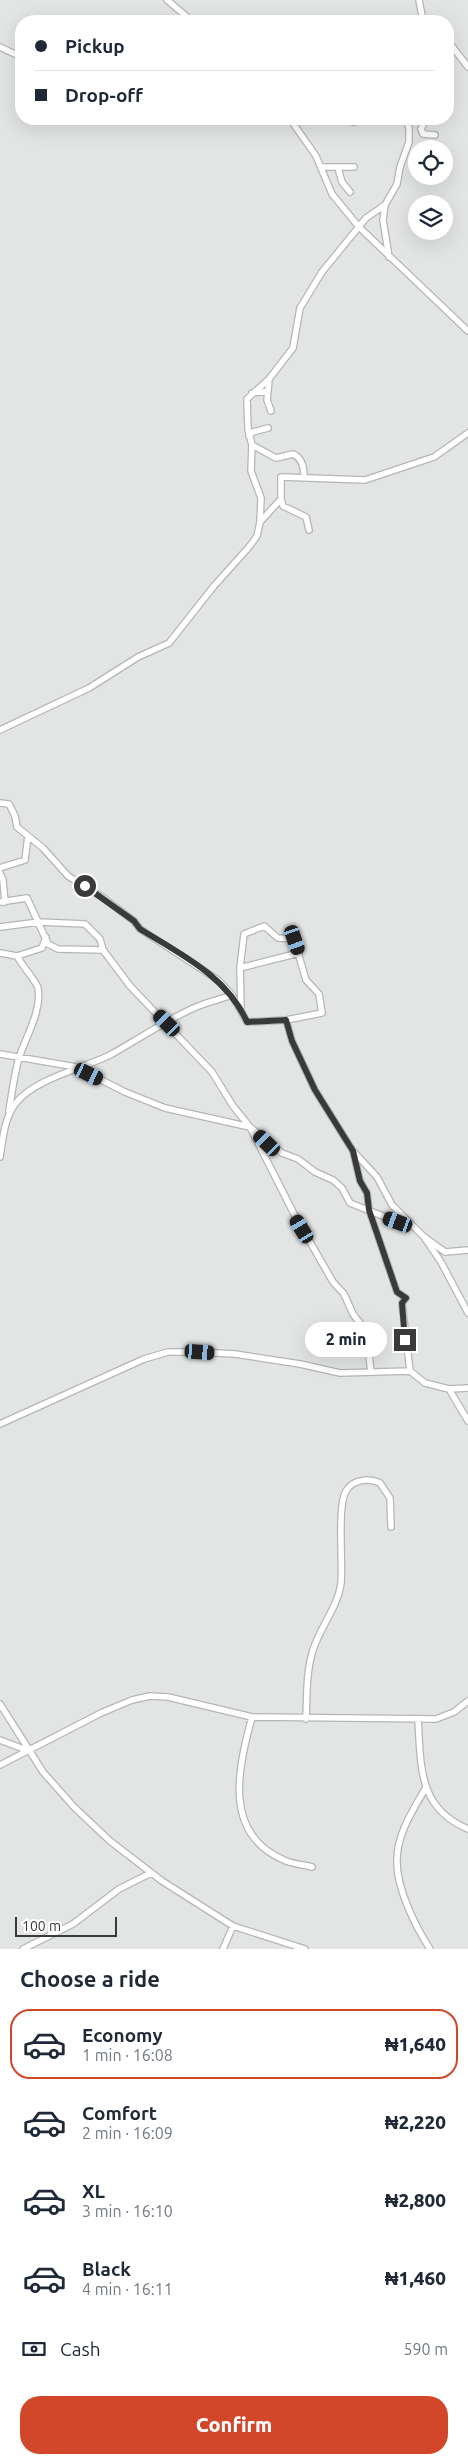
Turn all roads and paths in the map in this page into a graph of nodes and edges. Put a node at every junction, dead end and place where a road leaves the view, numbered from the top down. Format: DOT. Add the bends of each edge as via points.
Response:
graph roads {
  1 [pos="167,0"];
  2 [pos="419,0"];
  3 [pos="185,15"];
  4 [pos="423,15"];
  5 [pos="0,47"];
  6 [pos="454,49"];
  7 [pos="15,54"];
  8 [pos="468,67"];
  9 [pos="294,125"];
  10 [pos="408,125"];
  11 [pos="423,125"];
  12 [pos="409,128"];
  13 [pos="421,129"];
  14 [pos="435,135"];
  15 [pos="321,167"];
  16 [pos="354,167"];
  17 [pos="338,168"];
  18 [pos="350,192"];
  19 [pos="385,205"];
  20 [pos="359,227"];
  21 [pos="389,257"];
  22 [pos="468,331"];
  23 [pos="269,380"];
  24 [pos="268,391"];
  25 [pos="259,392"];
  26 [pos="252,394"];
  27 [pos="266,400"];
  28 [pos="271,412"];
  29 [pos="268,428"];
  30 [pos="250,432"];
  31 [pos="468,433"];
  32 [pos="252,445"];
  33 [pos="304,476"];
  34 [pos="260,498"];
  35 [pos="282,499"];
  36 [pos="274,506"];
  37 [pos="283,506"];
  38 [pos="260,522"];
  39 [pos="309,530"];
  40 [pos="0,730"];
  41 [pos="0,803"];
  42 [pos="28,836"];
  43 [pos="0,868"];
  44 [pos="0,873"];
  45 [pos="2,880"];
  46 [pos="2,902"];
  47 [pos="39,922"];
  48 [pos="0,928"];
  49 [pos="46,937"];
  50 [pos="103,950"];
  51 [pos="0,953"];
  52 [pos="299,953"];
  53 [pos="17,956"];
  54 [pos="240,968"];
  55 [pos="232,996"];
  56 [pos="241,1007"];
  57 [pos="286,1020"];
  58 [pos="167,1023"];
  59 [pos="0,1054"];
  60 [pos="19,1059"];
  61 [pos="76,1068"];
  62 [pos="9,1116"];
  63 [pos="250,1127"];
  64 [pos="353,1151"];
  65 [pos="0,1157"];
  66 [pos="369,1210"];
  67 [pos="411,1224"];
  68 [pos="423,1236"];
  69 [pos="468,1250"];
  70 [pos="468,1313"];
  71 [pos="410,1371"];
  72 [pos="371,1372"];
  73 [pos="468,1388"];
  74 [pos="450,1389"];
  75 [pos="468,1421"];
  76 [pos="0,1424"];
  77 [pos="391,1527"];
  78 [pos="468,1701"];
  79 [pos="0,1704"];
  80 [pos="252,1717"];
  81 [pos="306,1718"];
  82 [pos="418,1719"];
  83 [pos="0,1740"];
  84 [pos="29,1751"];
  85 [pos="0,1765"];
  86 [pos="425,1789"];
  87 [pos="468,1829"];
  88 [pos="312,1867"];
  89 [pos="151,1873"];
  90 [pos="233,1926"];
  91 [pos="23,1949"];
  92 [pos="223,1949"];
  93 [pos="305,1949"];
  94 [pos="430,1949"];
  1 -- 3 [label="street"];
  2 -- 4 [label="street"];
  5 -- 7 [label="street"];
  6 -- 8 [label="street"];
  9 -- 15 [label="street"];
  10 -- 12 [label="street"];
  11 -- 13 [label="street"];
  12 -- 13 [label="street"];
  12 -- 19 [label="street" via="409,142 398,184"];
  13 -- 14 [label="street" via="422,134"];
  15 -- 17 [label="street"];
  15 -- 20 [label="street" via="332,194"];
  16 -- 17 [label="street"];
  17 -- 18 [label="street" via="342,182"];
  19 -- 20 [label="street"];
  19 -- 21 [label="street" via="383,220"];
  20 -- 21 [label="street"];
  20 -- 23 [label="street" via="304,300 293,348"];
  21 -- 22 [label="street"];
  23 -- 24 [label="street"];
  23 -- 26 [label="street"];
  24 -- 25 [label="street"];
  24 -- 27 [label="street"];
  25 -- 26 [label="street"];
  25 -- 27 [label="street"];
  26 -- 30 [label="street" via="247,399"];
  27 -- 28 [label="street"];
  29 -- 30 [label="street"];
  30 -- 32 [label="street"];
  31 -- 33 [label="street" via="434,457 402,466 382,476 365,480"];
  32 -- 33 [label="street" via="276,458 297,456 304,467"];
  32 -- 34 [label="street" via="251,470"];
  33 -- 35 [label="street" via="281,476"];
  34 -- 36 [label="street" via="265,505"];
  34 -- 38 [label="street"];
  35 -- 36 [label="street"];
  35 -- 37 [label="street"];
  36 -- 37 [label="street"];
  36 -- 38 [label="street"];
  37 -- 39 [label="street" via="302,514"];
  38 -- 40 [label="street" via="250,547 169,643 138,657 89,688"];
  41 -- 42 [label="street" via="9,804 17,827"];
  42 -- 43 [label="street" via="25,860"];
  42 -- 55 [label="street" via="68,876 102,897 140,929 218,980"];
  44 -- 45 [label="street"];
  45 -- 46 [label="street"];
  46 -- 47 [label="street" via="28,898"];
  47 -- 48 [label="street"];
  47 -- 49 [label="street"];
  47 -- 50 [label="street" via="85,924 100,939"];
  49 -- 50 [label="street" via="48,944 58,948"];
  49 -- 53 [label="street" via="42,948"];
  50 -- 58 [label="street" via="130,986"];
  51 -- 53 [label="street"];
  52 -- 54 [label="street"];
  52 -- 54 [label="street" via="294,939 278,938 261,926 244,933"];
  52 -- 57 [label="street" via="306,980 319,994 322,1013"];
  53 -- 60 [label="street" via="38,987 38,1005"];
  54 -- 56 [label="street"];
  55 -- 56 [label="street"];
  55 -- 58 [label="street" via="196,1007"];
  56 -- 57 [label="street" via="247,1022"];
  57 -- 64 [label="street" via="315,1090"];
  58 -- 61 [label="street" via="109,1055"];
  58 -- 63 [label="street" via="212,1072"];
  59 -- 60 [label="street"];
  60 -- 61 [label="street"];
  60 -- 62 [label="street"];
  61 -- 62 [label="street" via="24,1095"];
  61 -- 63 [label="street" via="165,1108"];
  62 -- 65 [label="street"];
  63 -- 66 [label="street" via="282,1153 298,1159 342,1188 350,1203"];
  63 -- 72 [label="street" via="294,1214 366,1331"];
  64 -- 66 [label="street" via="360,1181 367,1193"];
  64 -- 67 [label="street" via="376,1177 392,1205"];
  66 -- 67 [label="street"];
  66 -- 71 [label="street" via="397,1292 406,1298 402,1303"];
  67 -- 68 [label="street"];
  68 -- 69 [label="street" via="445,1252"];
  68 -- 70 [label="street"];
  71 -- 72 [label="street"];
  71 -- 74 [label="street" via="425,1383"];
  72 -- 76 [label="street" via="340,1373 235,1354 168,1352 144,1359"];
  73 -- 74 [label="street"];
  74 -- 75 [label="street"];
  77 -- 81 [label="street" via="390,1498 380,1483 365,1480 346,1490 341,1584 313,1649"];
  78 -- 82 [label="street" via="445,1716"];
  79 -- 84 [label="street"];
  80 -- 81 [label="street"];
  80 -- 84 [label="street" via="168,1697 150,1696 132,1700 67,1728"];
  80 -- 88 [label="street" via="243,1752 239,1788 239,1805 245,1823 254,1838 269,1851 286,1860"];
  81 -- 82 [label="street"];
  82 -- 86 [label="street"];
  83 -- 84 [label="street"];
  84 -- 85 [label="street"];
  84 -- 89 [label="street" via="74,1807"];
  86 -- 87 [label="street" via="437,1809 452,1822"];
  86 -- 94 [label="street" via="402,1834 397,1860 411,1914"];
  89 -- 90 [label="street"];
  89 -- 91 [label="street" via="120,1889 73,1924"];
  90 -- 92 [label="street"];
  90 -- 93 [label="street"];
}
